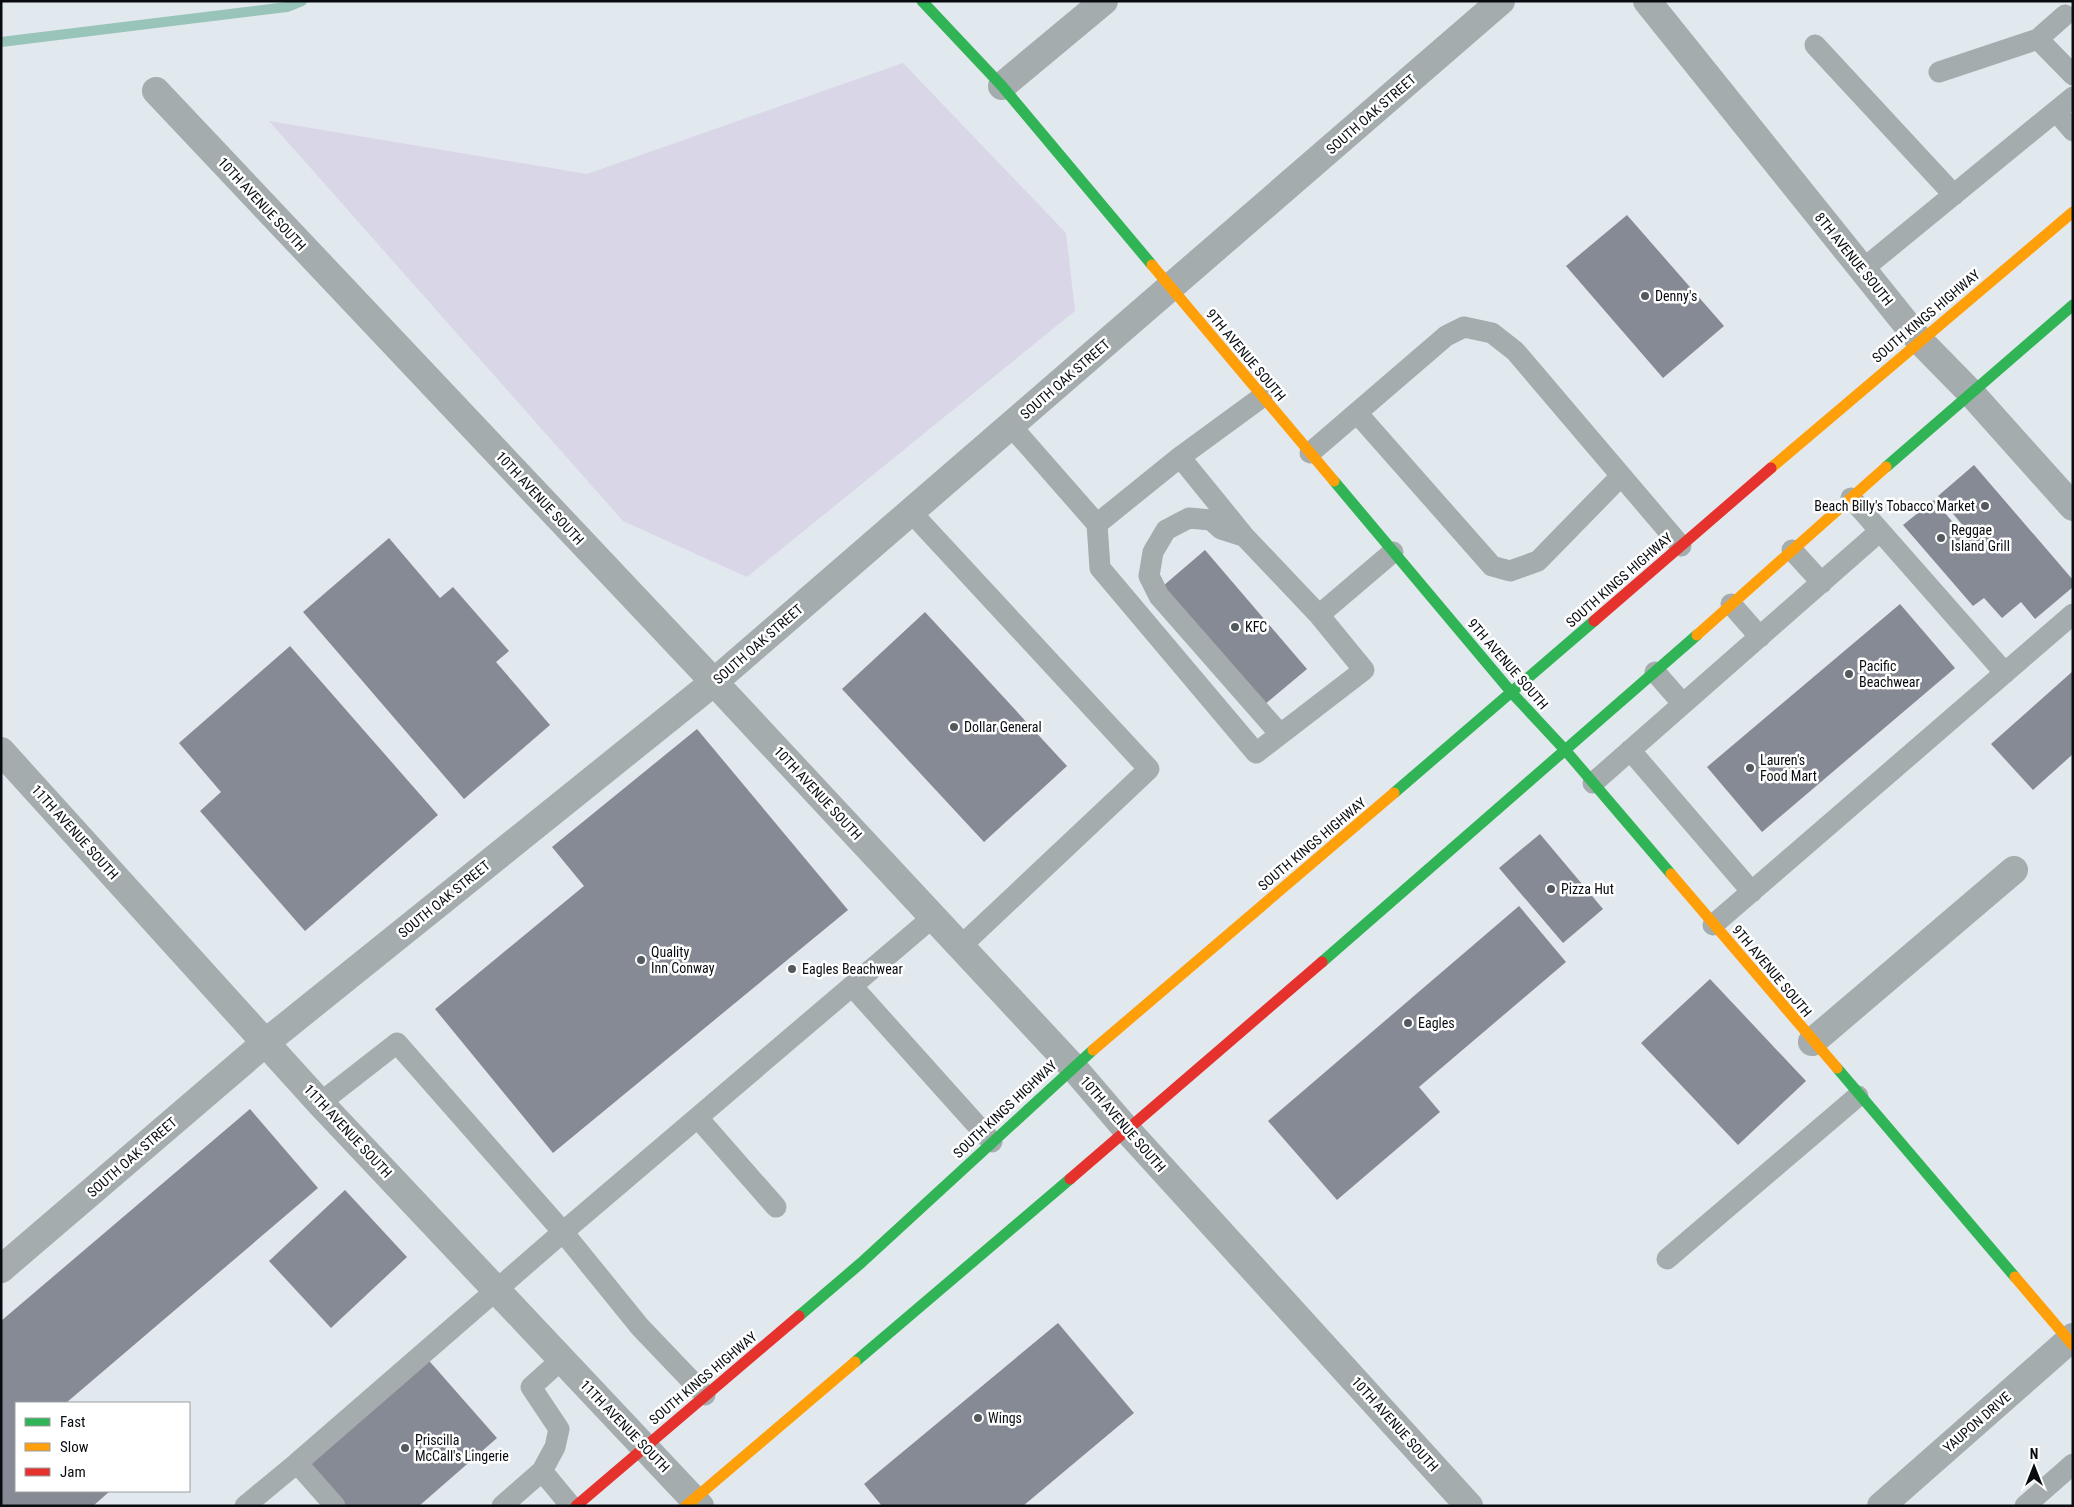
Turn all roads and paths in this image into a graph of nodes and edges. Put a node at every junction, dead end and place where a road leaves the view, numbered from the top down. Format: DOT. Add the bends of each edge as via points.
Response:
graph roads {
  1 [pos="922,1"];
  2 [pos="1104,1"];
  3 [pos="1501,1"];
  4 [pos="1647,1"];
  5 [pos="2066,15"];
  6 [pos="2038,39"];
  7 [pos="1815,44"];
  8 [pos="1939,72"];
  9 [pos="2073,75"];
  10 [pos="1002,86"];
  11 [pos="156,90"];
  12 [pos="2073,97"];
  13 [pos="2056,111"];
  14 [pos="2073,131"];
  15 [pos="1954,195"];
  16 [pos="2073,212"];
  17 [pos="1863,269"];
  18 [pos="1170,288"];
  19 [pos="2073,305"];
  20 [pos="1920,341"];
  21 [pos="1970,393"];
  22 [pos="1262,397"];
  23 [pos="1357,413"];
  24 [pos="1011,426"];
  25 [pos="1310,453"];
  26 [pos="1180,457"];
  27 [pos="1622,476"];
  28 [pos="1851,498"];
  29 [pos="2073,507"];
  30 [pos="911,512"];
  31 [pos="1097,524"];
  32 [pos="1880,531"];
  33 [pos="1245,536"];
  34 [pos="1681,546"];
  35 [pos="1792,550"];
  36 [pos="1393,552"];
  37 [pos="1822,583"];
  38 [pos="1730,604"];
  39 [pos="1319,614"];
  40 [pos="2073,614"];
  41 [pos="1760,637"];
  42 [pos="1655,672"];
  43 [pos="2005,673"];
  44 [pos="714,682"];
  45 [pos="1512,693"];
  46 [pos="1683,704"];
  47 [pos="1280,734"];
  48 [pos="1630,750"];
  49 [pos="1,751"];
  50 [pos="1566,751"];
  51 [pos="1593,783"];
  52 [pos="2014,870"];
  53 [pos="1752,892"];
  54 [pos="933,917"];
  55 [pos="1714,926"];
  56 [pos="961,946"];
  57 [pos="852,986"];
  58 [pos="1812,1042"];
  59 [pos="265,1043"];
  60 [pos="1073,1067"];
  61 [pos="1858,1096"];
  62 [pos="320,1102"];
  63 [pos="698,1118"];
  64 [pos="1127,1130"];
  65 [pos="992,1142"];
  66 [pos="776,1207"];
  67 [pos="563,1232"];
  68 [pos="1667,1259"];
  69 [pos="1,1270"];
  70 [pos="498,1289"];
  71 [pos="2071,1341"];
  72 [pos="561,1360"];
  73 [pos="705,1395"];
  74 [pos="646,1446"];
  75 [pos="297,1463"];
  76 [pos="2073,1464"];
  77 [pos="542,1471"];
  78 [pos="694,1504"];
  79 [pos="245,1506"];
  80 [pos="335,1506"];
  81 [pos="502,1506"];
  82 [pos="571,1506"];
  83 [pos="576,1506"];
  84 [pos="1469,1506"];
  85 [pos="1881,1506"];
  86 [pos="2025,1506"];
  1 -- 10 [label="main road, 9TH AVENUE SOUTH"];
  2 -- 10 [label="street"];
  3 -- 18 [label="street, SOUTH OAK STREET"];
  4 -- 17 [label="street, 8TH AVENUE SOUTH"];
  5 -- 6 [label="lane"];
  6 -- 8 [label="lane"];
  6 -- 9 [label="lane"];
  7 -- 15 [label="lane"];
  10 -- 18 [label="main road, 9TH AVENUE SOUTH"];
  11 -- 44 [label="street, 10TH AVENUE SOUTH"];
  12 -- 13 [label="lane"];
  13 -- 14 [label="lane"];
  13 -- 15 [label="lane"];
  15 -- 17 [label="lane"];
  16 -- 20 [label="main road, SOUTH KINGS HIGHWAY"];
  17 -- 20 [label="street, 8TH AVENUE SOUTH"];
  18 -- 22 [label="main road, 9TH AVENUE SOUTH"];
  18 -- 24 [label="street, SOUTH OAK STREET"];
  19 -- 21 [label="main road"];
  20 -- 21 [label="street, 8TH AVENUE SOUTH"];
  20 -- 34 [label="main road, SOUTH KINGS HIGHWAY"];
  21 -- 28 [label="main road"];
  21 -- 29 [label="street, 8TH AVENUE SOUTH"];
  22 -- 25 [label="main road, 9TH AVENUE SOUTH"];
  22 -- 26 [label="lane"];
  23 -- 25 [label="lane"];
  23 -- 27 [label="lane" via="1446,336 1464,327 1492,333 1515,351"];
  23 -- 27 [label="lane" via="1492,566 1510,571 1538,561"];
  24 -- 30 [label="street, SOUTH OAK STREET"];
  24 -- 31 [label="lane"];
  25 -- 36 [label="main road, 9TH AVENUE SOUTH"];
  26 -- 31 [label="lane"];
  26 -- 33 [label="lane"];
  27 -- 34 [label="lane"];
  28 -- 32 [label="lane"];
  28 -- 35 [label="main road"];
  30 -- 44 [label="street, SOUTH OAK STREET"];
  30 -- 56 [label="lane" via="1149,769"];
  31 -- 47 [label="lane" via="1100,568 1256,752"];
  32 -- 37 [label="lane"];
  32 -- 43 [label="lane"];
  33 -- 39 [label="lane"];
  33 -- 47 [label="lane" via="1221,529 1211,520 1189,518 1166,530 1153,552 1149,576 1158,596"];
  34 -- 45 [label="main road, SOUTH KINGS HIGHWAY"];
  35 -- 37 [label="lane"];
  35 -- 38 [label="main road"];
  36 -- 39 [label="lane"];
  36 -- 45 [label="main road, 9TH AVENUE SOUTH"];
  37 -- 41 [label="lane"];
  38 -- 41 [label="lane"];
  38 -- 42 [label="main road"];
  39 -- 47 [label="lane" via="1364,670"];
  40 -- 43 [label="lane"];
  41 -- 46 [label="lane"];
  42 -- 46 [label="lane"];
  42 -- 50 [label="main road"];
  43 -- 53 [label="lane"];
  44 -- 54 [label="street, 10TH AVENUE SOUTH"];
  44 -- 59 [label="street, SOUTH OAK STREET"];
  45 -- 50 [label="main road, 9TH AVENUE SOUTH"];
  45 -- 60 [label="main road, SOUTH KINGS HIGHWAY"];
  46 -- 48 [label="lane"];
  48 -- 51 [label="lane"];
  48 -- 53 [label="lane"];
  49 -- 59 [label="street, 11TH AVENUE SOUTH"];
  50 -- 51 [label="main road, 9TH AVENUE SOUTH"];
  50 -- 64 [label="main road"];
  51 -- 55 [label="main road, 9TH AVENUE SOUTH"];
  52 -- 58 [label="street"];
  53 -- 55 [label="lane"];
  54 -- 56 [label="street, 10TH AVENUE SOUTH"];
  54 -- 57 [label="lane"];
  55 -- 58 [label="main road, 9TH AVENUE SOUTH"];
  56 -- 60 [label="street, 10TH AVENUE SOUTH"];
  57 -- 63 [label="lane"];
  57 -- 65 [label="lane"];
  58 -- 61 [label="main road, 9TH AVENUE SOUTH"];
  59 -- 62 [label="street, 11TH AVENUE SOUTH"];
  59 -- 69 [label="street, SOUTH OAK STREET"];
  60 -- 64 [label="street, 10TH AVENUE SOUTH"];
  60 -- 65 [label="main road, SOUTH KINGS HIGHWAY"];
  61 -- 68 [label="lane"];
  61 -- 71 [label="main road, 9TH AVENUE SOUTH"];
  62 -- 67 [label="lane" via="397,1043"];
  62 -- 70 [label="street, 11TH AVENUE SOUTH"];
  63 -- 66 [label="lane"];
  63 -- 67 [label="lane"];
  64 -- 78 [label="main road"];
  64 -- 84 [label="street, 10TH AVENUE SOUTH"];
  65 -- 73 [label="main road, SOUTH KINGS HIGHWAY" via="861,1263"];
  67 -- 70 [label="lane"];
  67 -- 73 [label="lane" via="640,1327"];
  70 -- 72 [label="street, 11TH AVENUE SOUTH"];
  70 -- 75 [label="lane"];
  71 -- 85 [label="street, YAUPON DRIVE"];
  72 -- 74 [label="street, 11TH AVENUE SOUTH"];
  72 -- 77 [label="lane" via="531,1387 559,1429 555,1447"];
  73 -- 74 [label="main road, SOUTH KINGS HIGHWAY"];
  74 -- 78 [label="street, 11TH AVENUE SOUTH"];
  74 -- 83 [label="main road, SOUTH KINGS HIGHWAY"];
  75 -- 79 [label="lane"];
  75 -- 80 [label="lane"];
  76 -- 86 [label="lane"];
  77 -- 81 [label="lane"];
  77 -- 82 [label="lane"];
}
